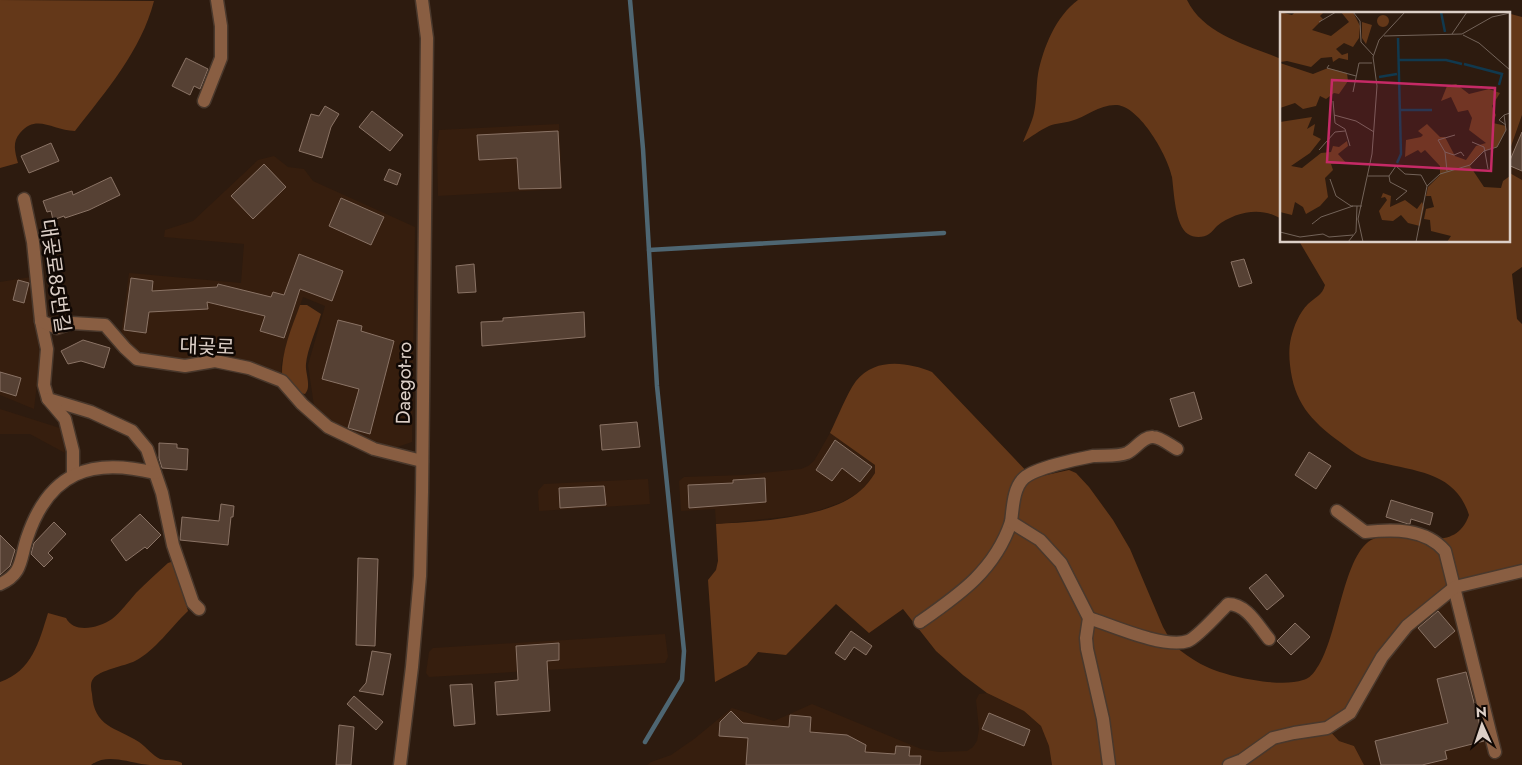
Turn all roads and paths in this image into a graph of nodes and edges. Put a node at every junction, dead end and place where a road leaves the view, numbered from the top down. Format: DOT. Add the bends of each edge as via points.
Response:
graph roads {
  1 [pos="217,0"];
  2 [pos="422,0"];
  3 [pos="204,101"];
  4 [pos="24,199"];
  5 [pos="41,321"];
  6 [pos="48,398"];
  7 [pos="1177,449"];
  8 [pos="422,461"];
  9 [pos="156,473"];
  10 [pos="73,475"];
  11 [pos="1337,511"];
  12 [pos="1011,522"];
  13 [pos="1522,571"];
  14 [pos="0,584"];
  15 [pos="1455,587"];
  16 [pos="199,609"];
  17 [pos="1089,618"];
  18 [pos="920,622"];
  19 [pos="1269,639"];
  20 [pos="1495,752"];
  21 [pos="400,765"];
  22 [pos="1110,765"];
  23 [pos="1229,765"];
  1 -- 3 [label="street" via="221,58"];
  2 -- 8 [label="street, Daegot-ro" via="427,38"];
  4 -- 5 [label="street, 대곶로85번길" via="33,242"];
  5 -- 6 [label="street, 대곶로85번길" via="47,349 44,385"];
  5 -- 8 [label="street, 대곶로" via="57,328 72,323 105,325 137,359 185,366 215,362 249,368 282,381 328,427 374,449"];
  6 -- 9 [label="street" via="91,412 132,431 147,449"];
  6 -- 10 [label="street" via="65,419"];
  7 -- 12 [label="street" via="1154,437 1147,438 1128,453 1074,460 1034,473 1023,479 1016,491"];
  8 -- 21 [label="street, Daegot-ro" via="420,576"];
  9 -- 10 [label="street" via="115,466"];
  9 -- 16 [label="street" via="173,545 192,602"];
  10 -- 14 [label="street" via="45,498 27,538 19,570"];
  11 -- 15 [label="street" via="1365,532 1414,533 1438,543 1445,551"];
  12 -- 17 [label="street" via="1040,540 1061,563"];
  12 -- 18 [label="street" via="999,551 980,576"];
  13 -- 15 [label="street"];
  15 -- 20 [label="street"];
  15 -- 23 [label="street" via="1407,626 1382,657 1350,714 1327,728 1273,738 1242,760"];
  17 -- 19 [label="street" via="1164,642 1177,643 1190,641 1228,604 1235,604 1245,610"];
  17 -- 22 [label="street" via="1087,649"];
}
